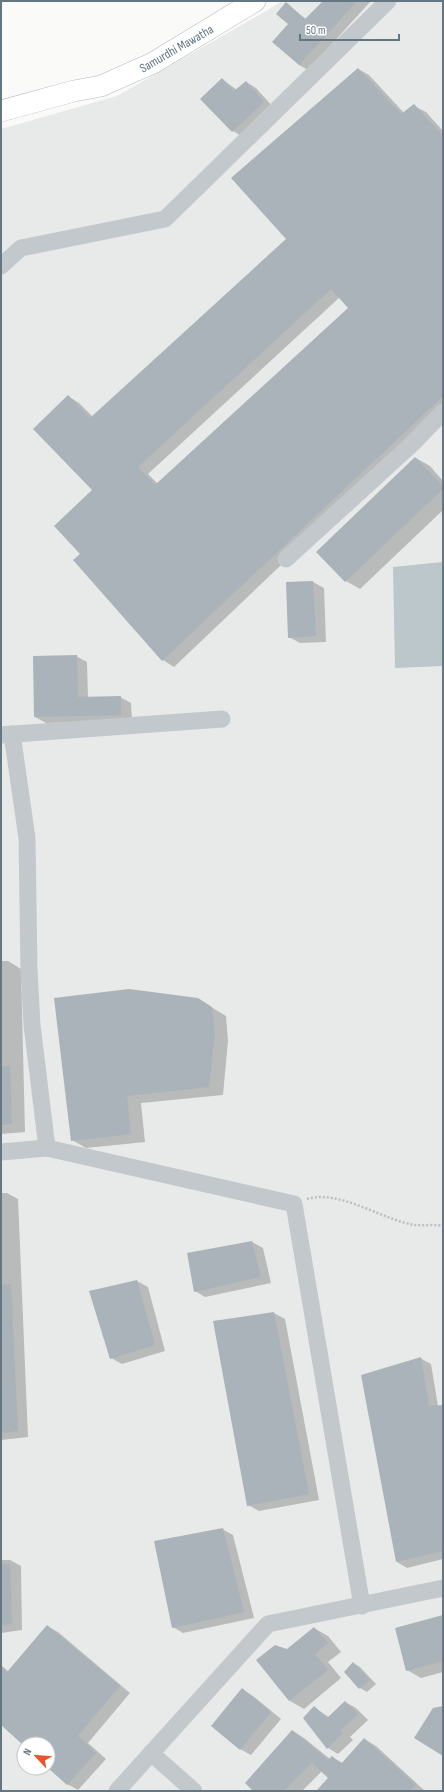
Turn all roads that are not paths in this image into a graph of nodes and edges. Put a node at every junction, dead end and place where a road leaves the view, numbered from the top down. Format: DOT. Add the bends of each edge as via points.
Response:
graph roads {
  1 [pos="255,1"];
  2 [pos="388,1"];
  3 [pos="1,111"];
  4 [pos="1,266"];
  5 [pos="443,412"];
  6 [pos="286,559"];
  7 [pos="222,719"];
  8 [pos="7,735"];
  9 [pos="47,1148"];
  10 [pos="1,1152"];
  11 [pos="443,1588"];
  12 [pos="362,1606"];
  13 [pos="151,1753"];
  14 [pos="117,1791"];
  15 [pos="194,1791"];
  1 -- 3 [label="main road, Samurdhi Mawatha" via="153,63 101,86"];
  2 -- 4 [label="lane" via="165,219 21,248"];
  5 -- 6 [label="lane" via="412,444"];
  7 -- 8 [label="lane"];
  8 -- 9 [label="lane" via="26,838 32,1025"];
  9 -- 10 [label="lane"];
  9 -- 12 [label="lane" via="294,1204"];
  11 -- 12 [label="lane"];
  12 -- 13 [label="lane" via="268,1624"];
  13 -- 14 [label="lane"];
  13 -- 15 [label="lane"];
}
